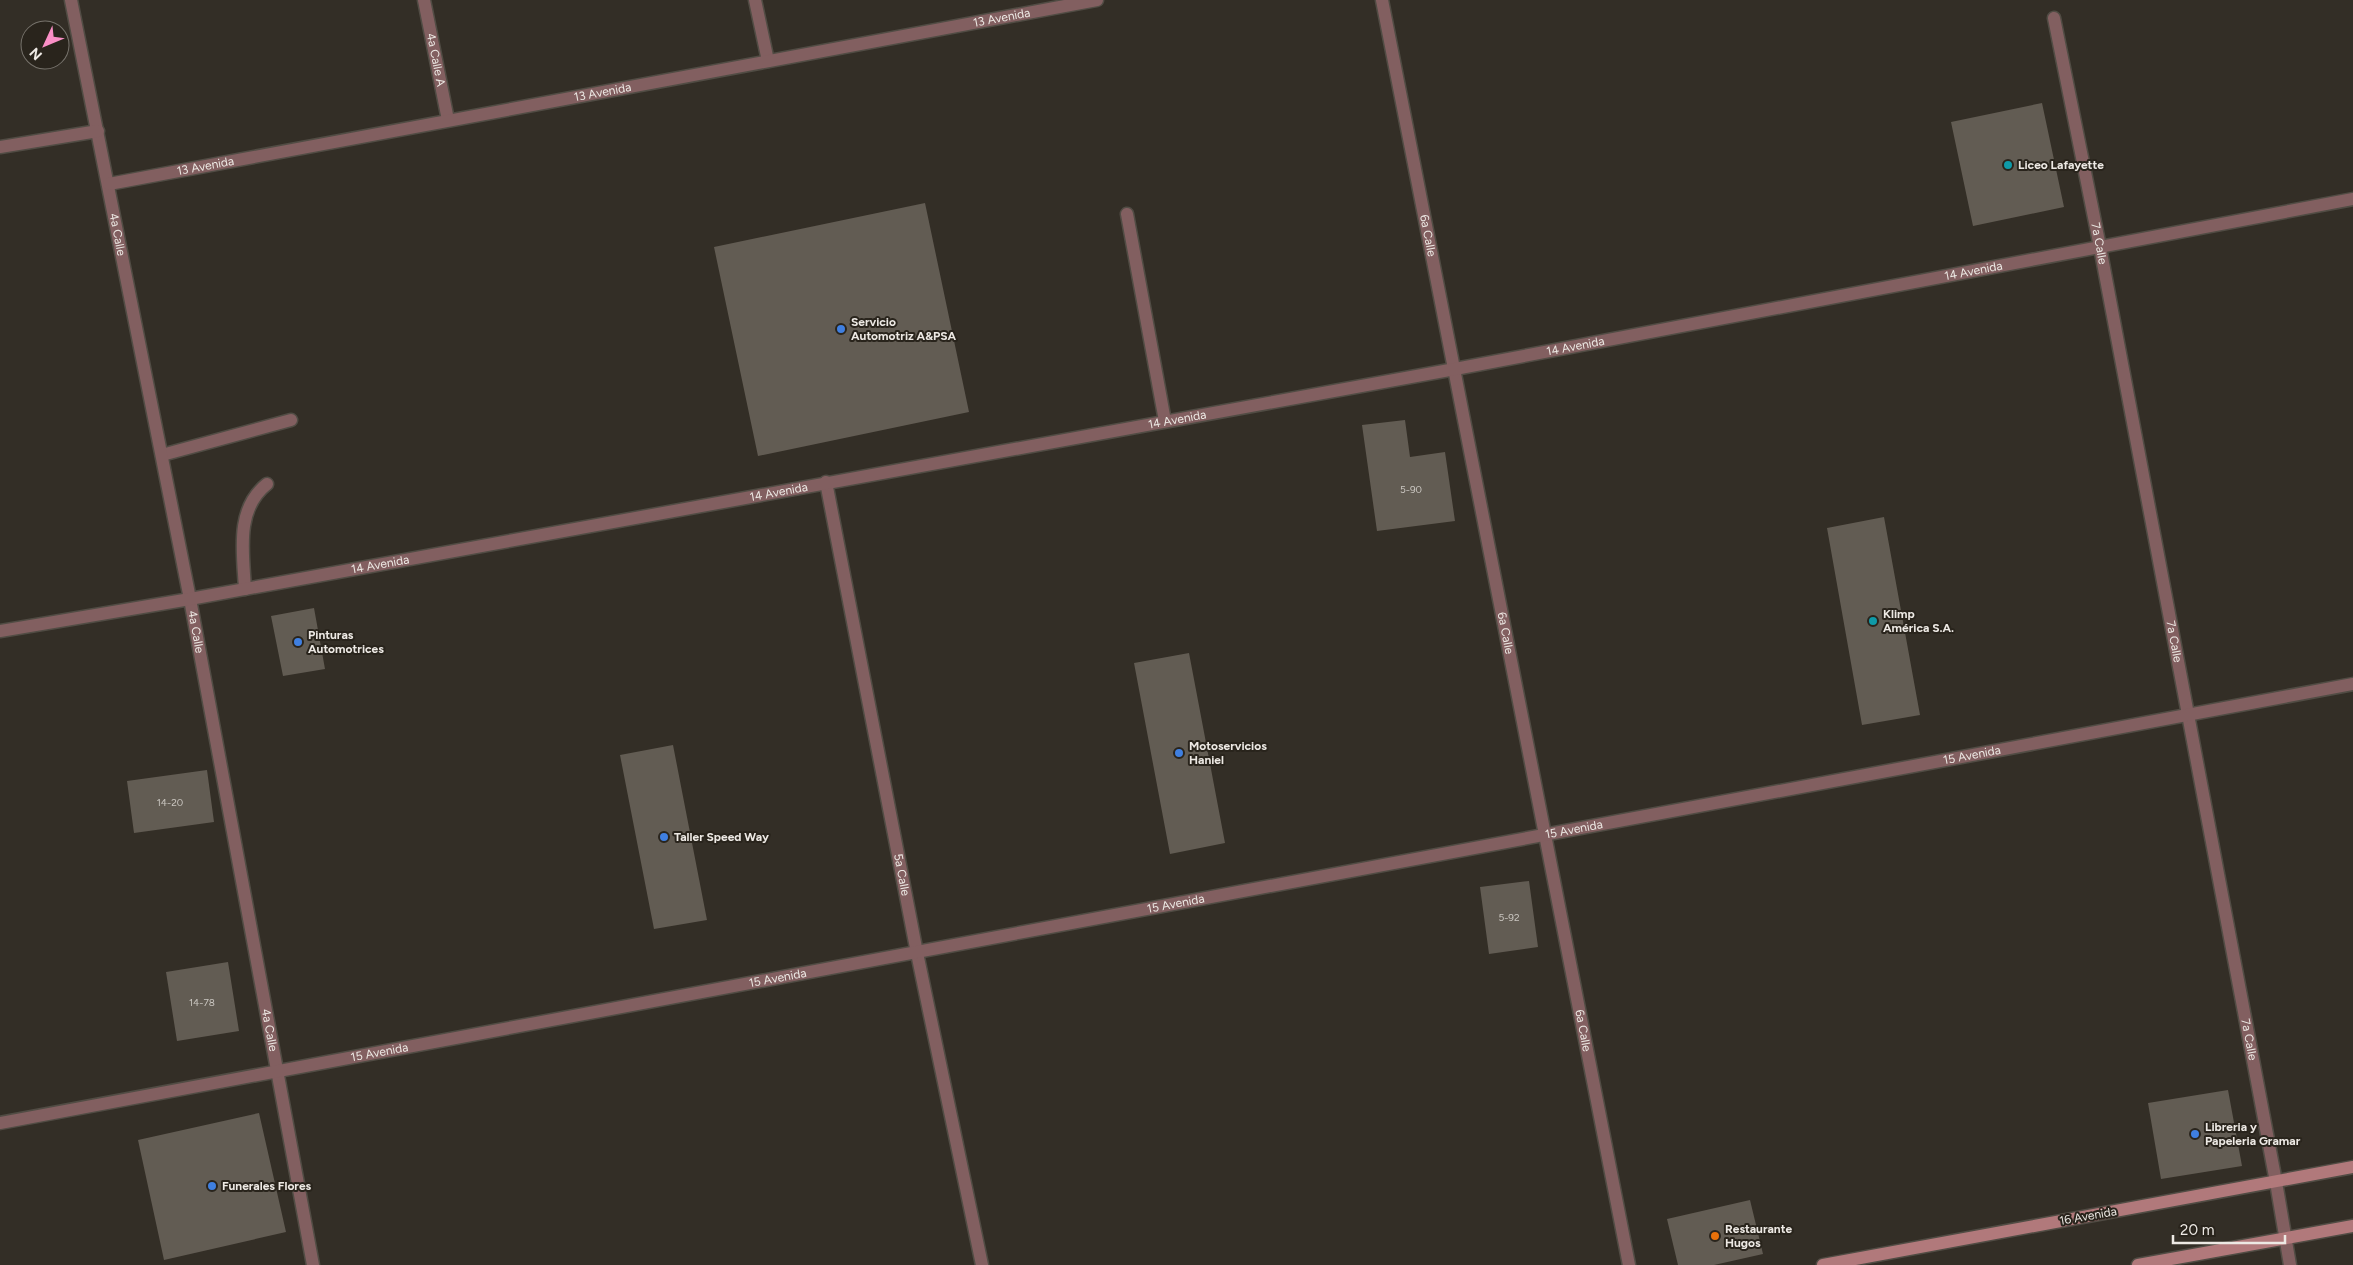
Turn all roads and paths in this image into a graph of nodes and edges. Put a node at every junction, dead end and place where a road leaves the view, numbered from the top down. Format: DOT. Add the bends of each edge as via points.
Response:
graph roads {
  1 [pos="72,0"];
  2 [pos="424,0"];
  3 [pos="755,0"];
  4 [pos="1097,0"];
  5 [pos="1382,0"];
  6 [pos="1073,2"];
  7 [pos="2054,18"];
  8 [pos="768,61"];
  9 [pos="448,120"];
  10 [pos="98,131"];
  11 [pos="0,147"];
  12 [pos="109,184"];
  13 [pos="2353,199"];
  14 [pos="1127,214"];
  15 [pos="2100,247"];
  16 [pos="1455,369"];
  17 [pos="291,420"];
  18 [pos="1165,421"];
  19 [pos="162,455"];
  20 [pos="826,482"];
  21 [pos="267,484"];
  22 [pos="245,589"];
  23 [pos="190,599"];
  24 [pos="0,631"];
  25 [pos="2353,684"];
  26 [pos="2188,714"];
  27 [pos="1546,835"];
  28 [pos="917,953"];
  29 [pos="277,1070"];
  30 [pos="0,1123"];
  31 [pos="2353,1167"];
  32 [pos="2276,1182"];
  33 [pos="2353,1226"];
  34 [pos="2285,1239"];
  35 [pos="313,1265"];
  36 [pos="982,1265"];
  37 [pos="1630,1265"];
  38 [pos="1823,1265"];
  39 [pos="2138,1265"];
  40 [pos="2290,1265"];
  1 -- 10 [label="street, 4a Calle"];
  2 -- 9 [label="street, 4a Calle A"];
  3 -- 8 [label="street"];
  4 -- 6 [label="street, 13 Avenida"];
  5 -- 16 [label="street, 6a Calle"];
  6 -- 8 [label="street, 13 Avenida"];
  7 -- 15 [label="street, 7a Calle"];
  8 -- 9 [label="street, 13 Avenida"];
  9 -- 12 [label="street, 13 Avenida"];
  10 -- 11 [label="street"];
  10 -- 12 [label="street, 4a Calle"];
  12 -- 19 [label="street, 4a Calle"];
  13 -- 15 [label="street, 14 Avenida"];
  14 -- 18 [label="street"];
  15 -- 16 [label="street, 14 Avenida"];
  15 -- 26 [label="street, 7a Calle"];
  16 -- 18 [label="street, 14 Avenida"];
  16 -- 27 [label="street, 6a Calle"];
  17 -- 19 [label="street"];
  18 -- 20 [label="street, 14 Avenida"];
  19 -- 23 [label="street, 4a Calle"];
  20 -- 22 [label="street, 14 Avenida"];
  20 -- 28 [label="street, 5a Calle"];
  21 -- 22 [label="street" via="247,509 243,540"];
  22 -- 23 [label="street, 14 Avenida"];
  23 -- 24 [label="street, 14 Avenida"];
  23 -- 29 [label="street, 4a Calle"];
  25 -- 26 [label="street, 15 Avenida"];
  26 -- 27 [label="street, 15 Avenida"];
  26 -- 32 [label="street, 7a Calle"];
  27 -- 28 [label="street, 15 Avenida"];
  27 -- 37 [label="street, 6a Calle"];
  28 -- 29 [label="street, 15 Avenida"];
  28 -- 36 [label="street, 5a Calle"];
  29 -- 30 [label="street, 15 Avenida"];
  29 -- 35 [label="street, 4a Calle"];
  31 -- 32 [label="main road, 16 Avenida"];
  32 -- 34 [label="street, 7a Calle"];
  32 -- 38 [label="main road, 16 Avenida"];
  33 -- 34 [label="main road"];
  34 -- 39 [label="main road"];
  34 -- 40 [label="street, 7a Calle"];
}
